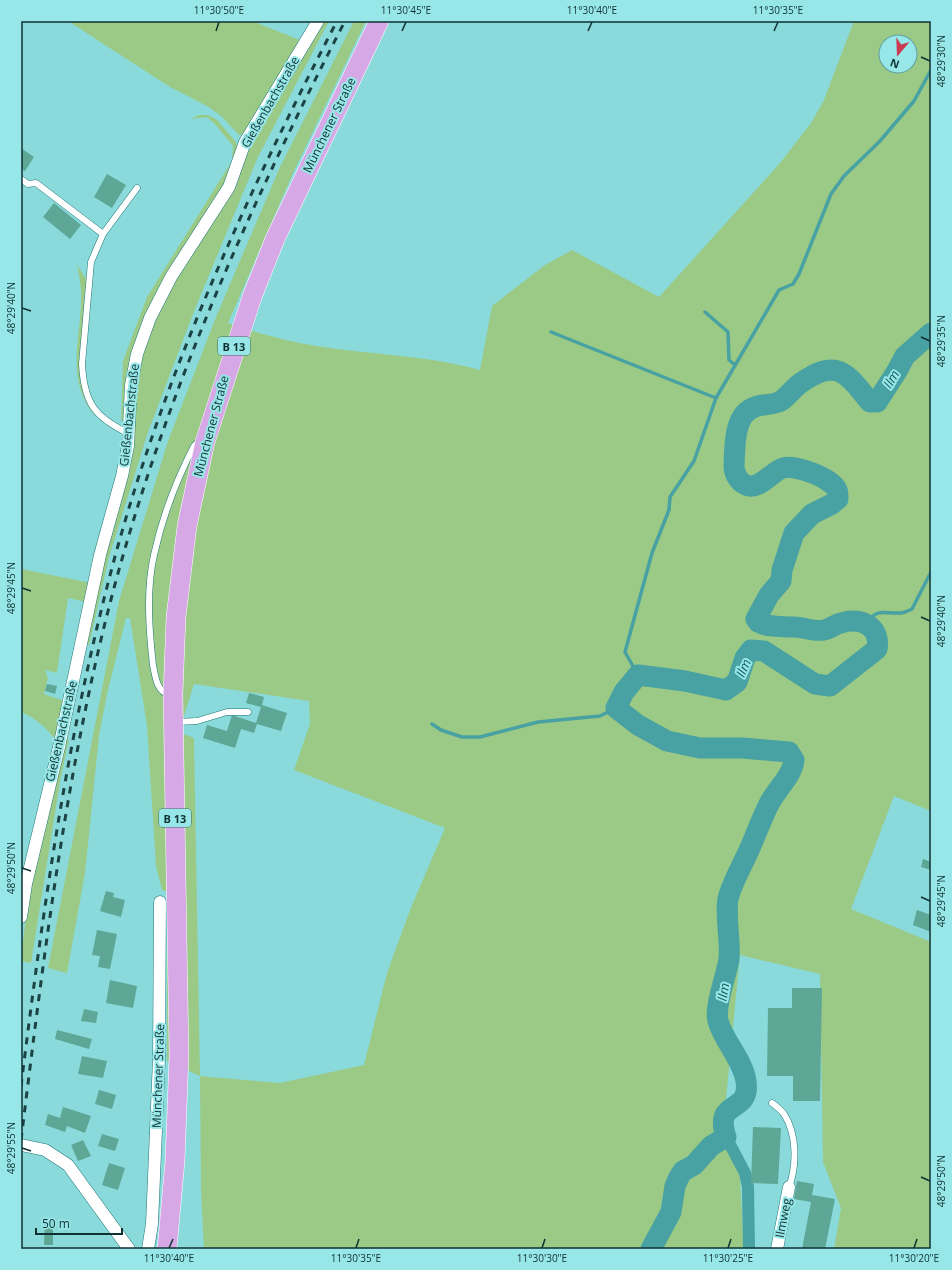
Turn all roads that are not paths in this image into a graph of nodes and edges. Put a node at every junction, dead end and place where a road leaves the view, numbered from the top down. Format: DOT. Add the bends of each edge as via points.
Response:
graph roads {
  1 [pos="318,21"];
  2 [pos="379,21"];
  3 [pos="21,179"];
  4 [pos="137,188"];
  5 [pos="103,234"];
  6 [pos="128,433"];
  7 [pos="205,442"];
  8 [pos="173,694"];
  9 [pos="248,712"];
  10 [pos="173,723"];
  11 [pos="160,902"];
  12 [pos="21,917"];
  13 [pos="772,1103"];
  14 [pos="21,1146"];
  15 [pos="789,1187"];
  16 [pos="129,1249"];
  17 [pos="148,1249"];
  18 [pos="167,1249"];
  19 [pos="777,1249"];
  1 -- 6 [label="street, Gießenbachstraße" via="245,142 229,187 172,276 150,318 137,354 131,385"];
  2 -- 7 [label="main road, Münchener Straße / B 13" via="275,239 238,333"];
  3 -- 5 [label="lane" via="28,184 36,183"];
  4 -- 5 [label="lane"];
  5 -- 6 [label="lane" via="91,262 84,333 83,380 88,398 97,414 112,426"];
  6 -- 12 [label="street, Gießenbachstraße" via="122,476 100,555 59,747 26,884"];
  7 -- 8 [label="main road, Münchener Straße / B 13" via="182,554"];
  7 -- 8 [label="lane" via="199,441 194,446 177,486 154,555 150,632 154,671 161,690 166,694"];
  8 -- 10 [label="main road, B 13"];
  9 -- 10 [label="lane" via="227,712 197,721"];
  10 -- 18 [label="main road, B 13" via="179,1055 175,1161"];
  11 -- 17 [label="street, Münchener Straße" via="159,1060 152,1224"];
  13 -- 15 [label="lane" via="784,1113 794,1138 793,1170"];
  14 -- 16 [label="street" via="45,1150 68,1165"];
  15 -- 19 [label="street, Ilmweg"];
}
